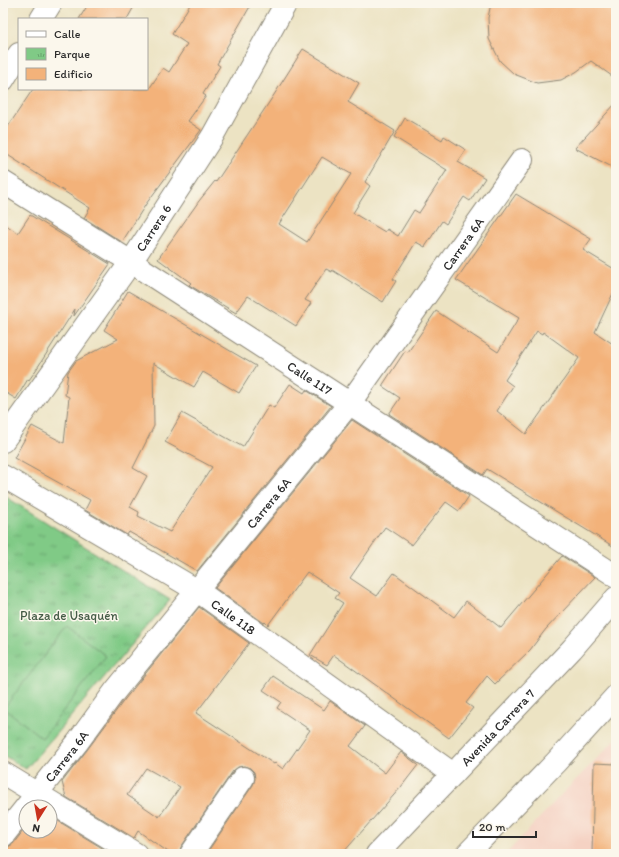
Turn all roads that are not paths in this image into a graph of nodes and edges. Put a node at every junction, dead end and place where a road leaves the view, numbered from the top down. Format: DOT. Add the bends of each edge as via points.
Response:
graph roads {
  1 [pos="51,3"];
  2 [pos="286,3"];
  3 [pos="42,18"];
  4 [pos="18,56"];
  5 [pos="3,80"];
  6 [pos="522,160"];
  7 [pos="3,182"];
  8 [pos="131,262"];
  9 [pos="349,404"];
  10 [pos="3,442"];
  11 [pos="3,476"];
  12 [pos="616,576"];
  13 [pos="198,591"];
  14 [pos="616,598"];
  15 [pos="616,696"];
  16 [pos="3,773"];
  17 [pos="454,774"];
  18 [pos="243,778"];
  19 [pos="37,793"];
  20 [pos="3,836"];
  21 [pos="136,854"];
  22 [pos="191,854"];
  23 [pos="377,854"];
  24 [pos="467,854"];
  1 -- 3 [label="street"];
  2 -- 8 [label="street, Carrera 6" via="212,137"];
  4 -- 5 [label="street"];
  6 -- 9 [label="street, Carrera 6A"];
  7 -- 8 [label="street, Calle 117"];
  8 -- 9 [label="street, Calle 117"];
  8 -- 10 [label="street, Carrera 6"];
  9 -- 12 [label="street, Calle 117"];
  9 -- 13 [label="street, Carrera 6A"];
  11 -- 13 [label="street, Calle 118"];
  13 -- 17 [label="street, Calle 118"];
  13 -- 19 [label="street, Carrera 6A" via="115,691"];
  14 -- 17 [label="street, Avenida Carrera 7" via="572,649"];
  15 -- 24 [label="street"];
  16 -- 19 [label="street"];
  17 -- 23 [label="street, Avenida Carrera 7"];
  18 -- 22 [label="street"];
  19 -- 20 [label="street, Carrera 6A"];
  19 -- 21 [label="street"];
}
